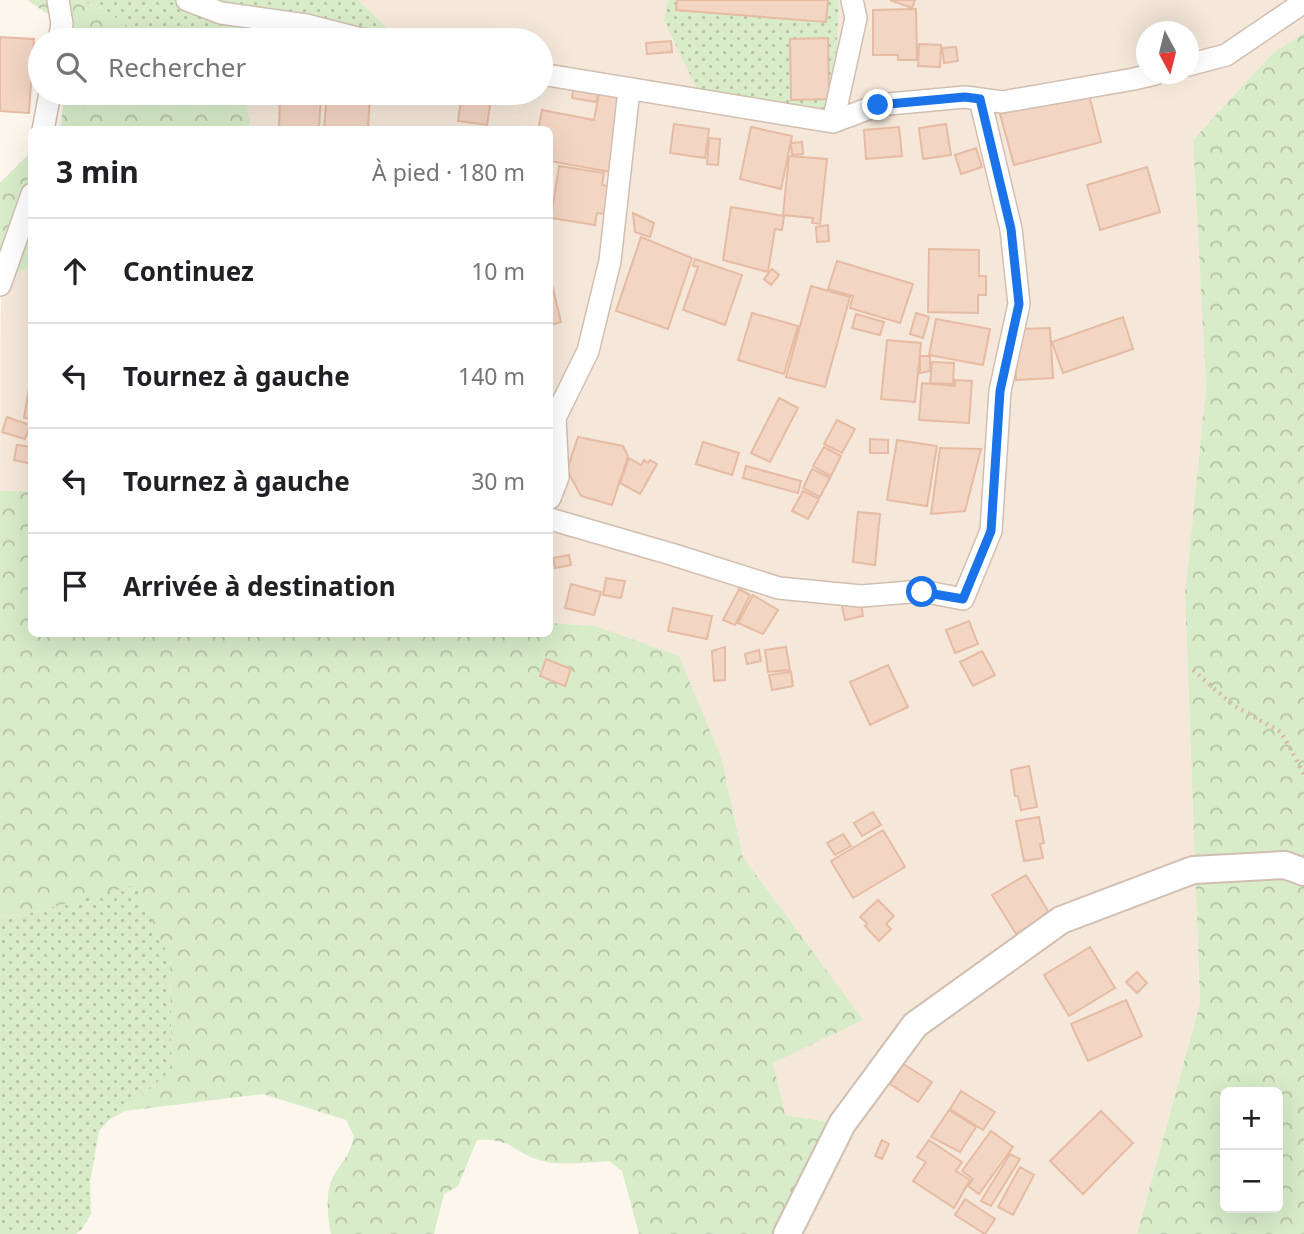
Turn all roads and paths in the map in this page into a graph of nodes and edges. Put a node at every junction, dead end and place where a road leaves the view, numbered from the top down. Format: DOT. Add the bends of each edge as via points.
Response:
graph roads {
  1 [pos="58,0"];
  2 [pos="187,0"];
  3 [pos="852,0"];
  4 [pos="1304,2"];
  5 [pos="61,28"];
  6 [pos="318,28"];
  7 [pos="1199,62"];
  8 [pos="553,77"];
  9 [pos="1136,79"];
  10 [pos="629,90"];
  11 [pos="980,99"];
  12 [pos="48,105"];
  13 [pos="833,122"];
  14 [pos="44,126"];
  15 [pos="28,205"];
  16 [pos="0,285"];
  17 [pos="553,490"];
  18 [pos="553,521"];
  19 [pos="1193,670"];
  20 [pos="1304,774"];
  21 [pos="1304,872"];
  22 [pos="787,1234"];
  1 -- 5 [label="street"];
  2 -- 6 [label="street" via="221,13"];
  3 -- 13 [label="street" via="856,18"];
  4 -- 7 [label="street" via="1226,55"];
  8 -- 10 [label="street"];
  9 -- 11 [label="street" via="1002,102"];
  10 -- 13 [label="street"];
  10 -- 17 [label="street" via="610,261 588,351 555,418 558,477"];
  11 -- 13 [label="street" via="878,105"];
  11 -- 18 [label="street" via="1011,229 1019,304 1000,391 991,531 963,599 922,592 861,596 779,588"];
  12 -- 14 [label="street"];
  15 -- 16 [label="street"];
  19 -- 20 [label="path" via="1233,705 1281,732"];
  21 -- 22 [label="street" via="1284,865 1193,870 1061,920 915,1026 842,1124"];
}
